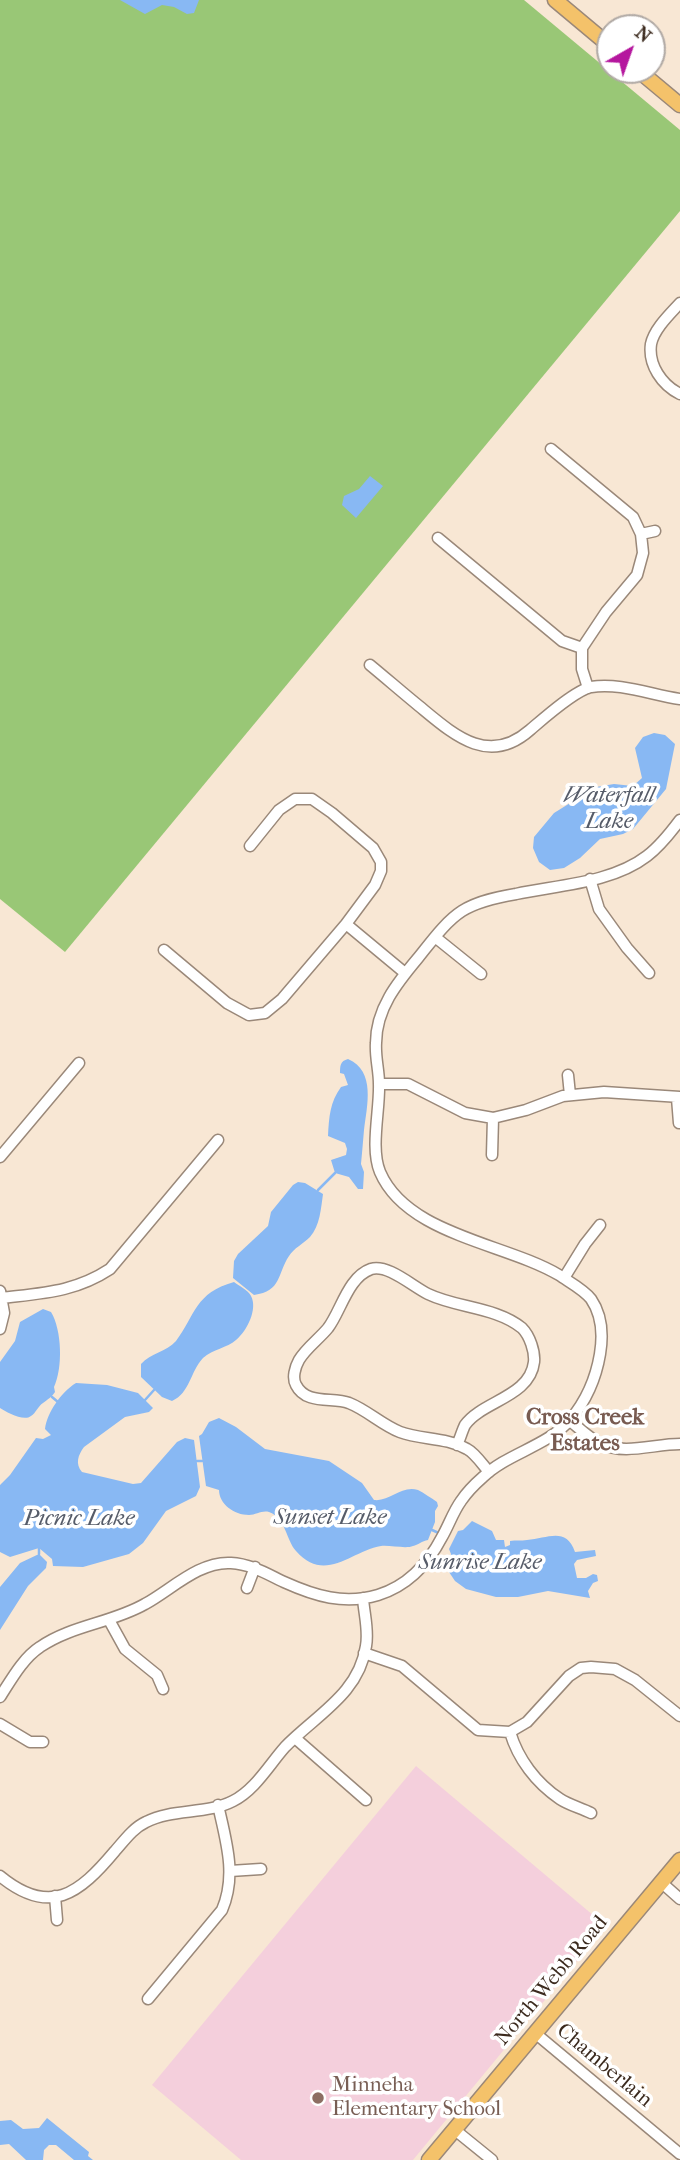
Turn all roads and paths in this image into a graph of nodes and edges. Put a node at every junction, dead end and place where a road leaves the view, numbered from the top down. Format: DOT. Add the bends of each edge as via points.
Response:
graph roads {
  1 [pos="555,0"];
  2 [pos="596,34"];
  3 [pos="655,84"];
  4 [pos="680,105"];
  5 [pos="680,303"];
  6 [pos="680,394"];
  7 [pos="551,449"];
  8 [pos="655,531"];
  9 [pos="641,534"];
  10 [pos="439,538"];
  11 [pos="582,648"];
  12 [pos="370,665"];
  13 [pos="588,688"];
  14 [pos="680,699"];
  15 [pos="494,748"];
  16 [pos="496,760"];
  17 [pos="680,820"];
  18 [pos="250,846"];
  19 [pos="590,879"];
  20 [pos="346,924"];
  21 [pos="435,937"];
  22 [pos="164,950"];
  23 [pos="405,973"];
  24 [pos="649,973"];
  25 [pos="481,974"];
  26 [pos="79,1063"];
  27 [pos="568,1076"];
  28 [pos="379,1084"];
  29 [pos="570,1095"];
  30 [pos="678,1098"];
  31 [pos="493,1118"];
  32 [pos="679,1123"];
  33 [pos="218,1140"];
  34 [pos="492,1154"];
  35 [pos="0,1157"];
  36 [pos="600,1225"];
  37 [pos="564,1278"];
  38 [pos="1,1294"];
  39 [pos="0,1329"];
  40 [pos="569,1420"];
  41 [pos="680,1444"];
  42 [pos="457,1445"];
  43 [pos="489,1472"];
  44 [pos="255,1567"];
  45 [pos="247,1588"];
  46 [pos="363,1598"];
  47 [pos="109,1620"];
  48 [pos="364,1653"];
  49 [pos="163,1689"];
  50 [pos="0,1697"];
  51 [pos="680,1716"];
  52 [pos="0,1724"];
  53 [pos="510,1732"];
  54 [pos="295,1738"];
  55 [pos="43,1742"];
  56 [pos="366,1800"];
  57 [pos="218,1805"];
  58 [pos="591,1813"];
  59 [pos="680,1860"];
  60 [pos="261,1868"];
  61 [pos="230,1871"];
  62 [pos="0,1875"];
  63 [pos="662,1882"];
  64 [pos="55,1896"];
  65 [pos="680,1899"];
  66 [pos="57,1920"];
  67 [pos="148,1998"];
  68 [pos="535,2034"];
  69 [pos="455,2130"];
  70 [pos="680,2154"];
  71 [pos="429,2160"];
  72 [pos="492,2160"];
  1 -- 2 [label="main road"];
  3 -- 4 [label="main road"];
  5 -- 6 [label="street" via="651,343 652,364 658,375"];
  7 -- 9 [label="street" via="633,517"];
  8 -- 9 [label="street"];
  9 -- 11 [label="street" via="643,553 637,575"];
  10 -- 11 [label="street" via="562,642"];
  11 -- 13 [label="street"];
  12 -- 15 [label="street" via="453,734"];
  13 -- 14 [label="street" via="622,688"];
  13 -- 15 [label="street" via="555,708 525,735"];
  15 -- 16 [label="street"];
  17 -- 19 [label="street" via="648,856 616,873"];
  18 -- 20 [label="street" via="279,810 295,799 312,799 332,813 373,848 381,862 376,886"];
  19 -- 21 [label="street" via="492,899 462,911"];
  19 -- 24 [label="street" via="599,909"];
  20 -- 22 [label="street" via="265,1013 249,1015 227,1003"];
  20 -- 23 [label="street"];
  21 -- 23 [label="street"];
  21 -- 25 [label="street"];
  23 -- 28 [label="street" via="380,1017 376,1042"];
  26 -- 35 [label="street"];
  27 -- 29 [label="street"];
  28 -- 31 [label="street" via="408,1084 465,1113"];
  28 -- 37 [label="street" via="376,1158 380,1174 395,1194 445,1230 520,1256"];
  29 -- 30 [label="street" via="604,1092"];
  29 -- 31 [label="street"];
  30 -- 32 [label="street"];
  31 -- 34 [label="street"];
  33 -- 38 [label="street" via="110,1269 67,1290"];
  36 -- 37 [label="street"];
  37 -- 40 [label="street" via="590,1298 600,1319 602,1339 592,1383"];
  38 -- 39 [label="street" via="4,1313"];
  40 -- 41 [label="street" via="600,1444 622,1450"];
  40 -- 43 [label="street" via="545,1441"];
  42 -- 42 [label="street" via="400,1432 347,1402 304,1395 295,1385 299,1361 329,1327 352,1285 372,1269 384,1269 430,1295 501,1316 524,1330 533,1348 534,1364 528,1378 465,1425"];
  42 -- 43 [label="street" via="469,1450"];
  43 -- 46 [label="street" via="468,1491 431,1556 412,1576 399,1586"];
  44 -- 45 [label="street"];
  44 -- 46 [label="street" via="323,1597"];
  44 -- 47 [label="street" via="227,1562 204,1568 144,1605"];
  46 -- 48 [label="street"];
  47 -- 49 [label="street" via="125,1649 157,1675"];
  47 -- 50 [label="street" via="64,1633 36,1649"];
  48 -- 53 [label="street" via="402,1666 478,1730"];
  48 -- 54 [label="street" via="339,1701"];
  51 -- 53 [label="street" via="635,1680 615,1669 591,1667 569,1676 527,1722"];
  52 -- 55 [label="street" via="30,1742"];
  53 -- 58 [label="street" via="528,1769 560,1799"];
  54 -- 56 [label="street"];
  54 -- 57 [label="street" via="234,1801"];
  57 -- 61 [label="street"];
  57 -- 64 [label="street" via="143,1823 86,1884"];
  59 -- 63 [label="main road, North Webb Road"];
  60 -- 61 [label="street"];
  61 -- 67 [label="street" via="229,1895 222,1910"];
  62 -- 64 [label="street" via="39,1898"];
  63 -- 65 [label="street"];
  63 -- 68 [label="main road, North Webb Road"];
  64 -- 66 [label="street"];
  68 -- 69 [label="main road, North Webb Road"];
  68 -- 70 [label="street, Chamberlain"];
  69 -- 71 [label="main road, North Webb Road"];
  69 -- 72 [label="street"];
}
